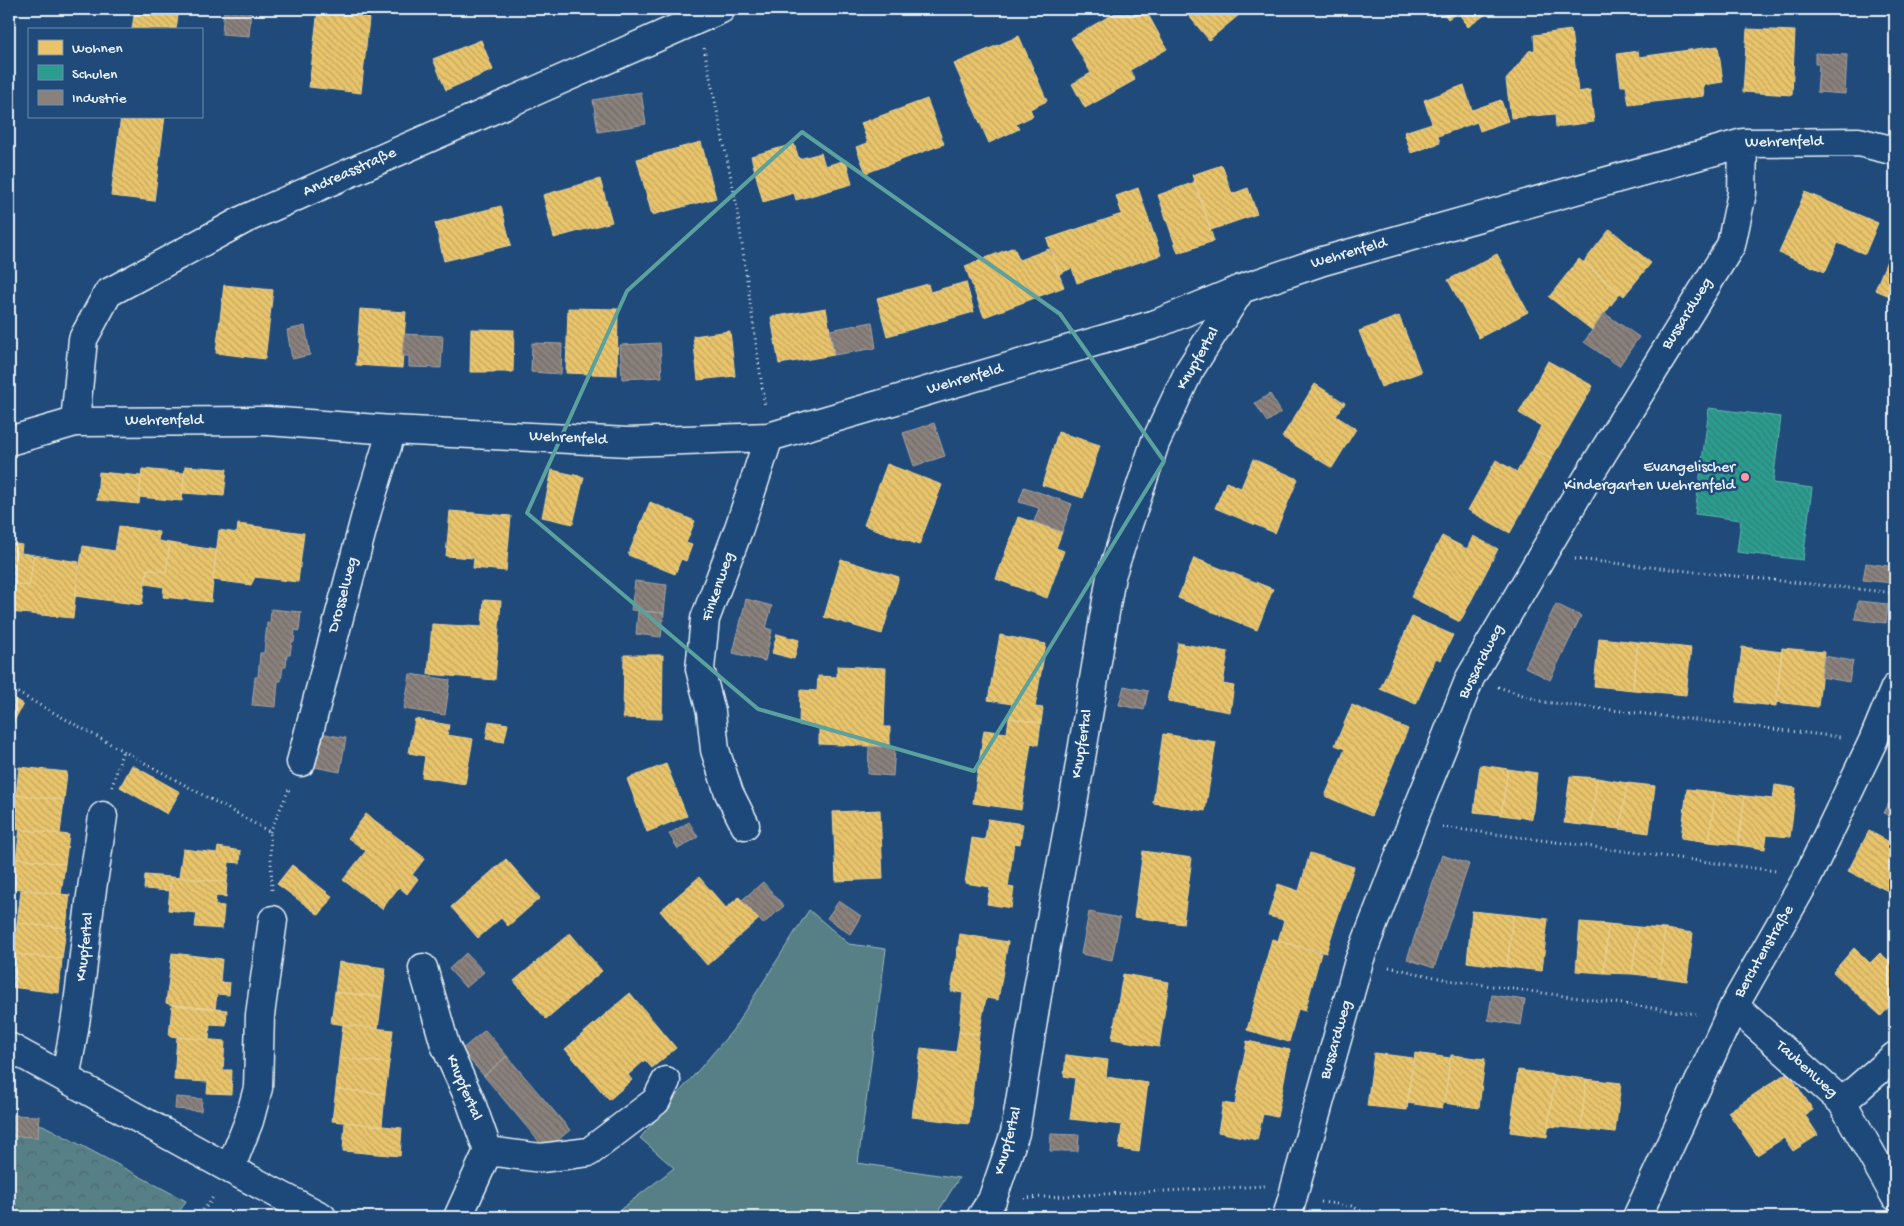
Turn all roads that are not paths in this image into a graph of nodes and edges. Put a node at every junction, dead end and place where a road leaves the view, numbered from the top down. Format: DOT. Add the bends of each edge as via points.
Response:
graph roads {
  1 [pos="709,14"];
  2 [pos="1742,143"];
  3 [pos="1895,151"];
  4 [pos="1241,289"];
  5 [pos="75,422"];
  6 [pos="392,430"];
  7 [pos="769,437"];
  8 [pos="9,441"];
  9 [pos="1895,688"];
  10 [pos="301,762"];
  11 [pos="103,816"];
  12 [pos="745,825"];
  13 [pos="273,920"];
  14 [pos="423,968"];
  15 [pos="1734,1006"];
  16 [pos="9,1046"];
  17 [pos="1895,1056"];
  18 [pos="65,1077"];
  19 [pos="666,1081"];
  20 [pos="1842,1102"];
  21 [pos="488,1150"];
  22 [pos="230,1169"];
  23 [pos="1895,1196"];
  24 [pos="1292,1200"];
  25 [pos="986,1208"];
  26 [pos="322,1217"];
  27 [pos="458,1217"];
  28 [pos="1636,1217"];
  1 -- 5 [label="street, Andreasstraße" via="245,219 108,293 83,339"];
  2 -- 3 [label="street, Wehrenfeld" via="1859,142"];
  2 -- 4 [label="street, Wehrenfeld" via="1323,261"];
  2 -- 24 [label="street, Bussardweg" via="1742,193 1730,245 1470,678 1359,960"];
  4 -- 7 [label="street, Wehrenfeld" via="1156,324"];
  4 -- 25 [label="street, Knupfertal" via="1189,371 1155,443 1111,576 1078,776 1038,984 1015,1134"];
  5 -- 6 [label="street, Wehrenfeld" via="267,421"];
  5 -- 8 [label="street, Wehrenfeld"];
  6 -- 7 [label="street, Wehrenfeld" via="628,442"];
  6 -- 10 [label="street, Drosselweg"];
  7 -- 12 [label="street, Finkenweg" via="705,619 700,669 711,712 715,750 729,793"];
  9 -- 15 [label="street, Berchtenstraße" via="1808,876"];
  11 -- 18 [label="street, Knupfertal" via="82,985"];
  13 -- 22 [label="street" via="260,1014 258,1088"];
  14 -- 21 [label="street, Knupfertal" via="445,1045"];
  15 -- 20 [label="street, Taubenweg"];
  15 -- 28 [label="street, Berchtenstraße"];
  16 -- 18 [label="street"];
  17 -- 20 [label="street"];
  18 -- 22 [label="street"];
  19 -- 21 [label="street" via="656,1101 589,1152 541,1158"];
  20 -- 23 [label="street, Taubenweg"];
  21 -- 27 [label="street"];
  22 -- 26 [label="street"];
}
